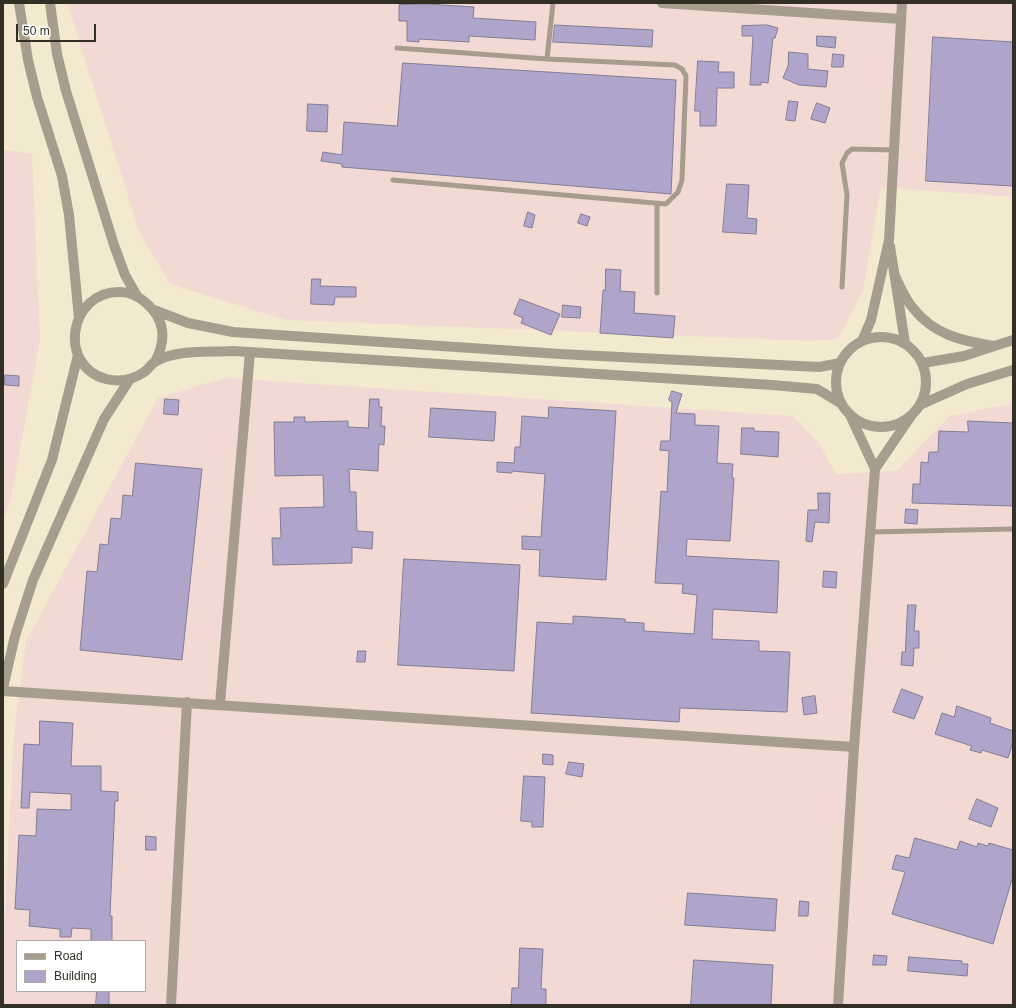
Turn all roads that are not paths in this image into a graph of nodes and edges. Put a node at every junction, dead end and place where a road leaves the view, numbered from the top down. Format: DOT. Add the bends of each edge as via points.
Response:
graph roads {
  1 [pos="19,3"];
  2 [pos="50,3"];
  3 [pos="554,3"];
  4 [pos="662,3"];
  5 [pos="902,3"];
  6 [pos="901,19"];
  7 [pos="397,48"];
  8 [pos="548,59"];
  9 [pos="894,150"];
  10 [pos="393,180"];
  11 [pos="657,204"];
  12 [pos="889,240"];
  13 [pos="895,276"];
  14 [pos="842,288"];
  15 [pos="657,293"];
  16 [pos="137,296"];
  17 [pos="154,310"];
  18 [pos="79,318"];
  19 [pos="1013,340"];
  20 [pos="862,341"];
  21 [pos="905,343"];
  22 [pos="994,346"];
  23 [pos="250,352"];
  24 [pos="78,355"];
  25 [pos="155,362"];
  26 [pos="840,363"];
  27 [pos="923,363"];
  28 [pos="1013,370"];
  29 [pos="130,379"];
  30 [pos="842,404"];
  31 [pos="920,405"];
  32 [pos="850,415"];
  33 [pos="912,416"];
  34 [pos="875,469"];
  35 [pos="1013,529"];
  36 [pos="871,532"];
  37 [pos="3,584"];
  38 [pos="3,688"];
  39 [pos="3,691"];
  40 [pos="187,702"];
  41 [pos="220,704"];
  42 [pos="854,747"];
  43 [pos="171,1005"];
  44 [pos="838,1005"];
  1 -- 18 [label="street" via="30,67 62,176 69,215"];
  2 -- 16 [label="street" via="57,54 73,113 114,245 125,275"];
  3 -- 8 [label="lane"];
  4 -- 6 [label="street"];
  5 -- 6 [label="street"];
  6 -- 9 [label="street"];
  7 -- 8 [label="lane"];
  8 -- 11 [label="lane" via="675,66 682,69 686,76 682,180 672,200 666,204"];
  9 -- 12 [label="street"];
  9 -- 14 [label="lane" via="852,149 842,163 847,194"];
  10 -- 11 [label="lane"];
  11 -- 15 [label="lane"];
  12 -- 13 [label="street"];
  12 -- 20 [label="street" via="871,320"];
  13 -- 21 [label="street"];
  13 -- 22 [label="street" via="912,307 938,331 954,339"];
  16 -- 17 [label="street"];
  16 -- 18 [label="street" via="112,292 95,298"];
  17 -- 25 [label="street" via="160,320 163,336"];
  17 -- 26 [label="street" via="188,323 233,332 811,367"];
  18 -- 24 [label="street" via="74,337"];
  19 -- 22 [label="street"];
  20 -- 21 [label="street" via="877,336"];
  20 -- 26 [label="street" via="849,350"];
  21 -- 27 [label="street"];
  22 -- 27 [label="street" via="964,356"];
  23 -- 25 [label="street" via="184,353"];
  23 -- 30 [label="street" via="772,385 817,389"];
  23 -- 41 [label="street"];
  24 -- 29 [label="street" via="88,368 105,379"];
  24 -- 37 [label="street" via="52,460"];
  25 -- 29 [label="street" via="144,372"];
  26 -- 30 [label="street" via="836,377 837,392"];
  27 -- 31 [label="street" via="926,377 925,392"];
  28 -- 31 [label="street" via="967,384"];
  29 -- 38 [label="street" via="104,419 33,580"];
  30 -- 32 [label="street"];
  31 -- 33 [label="street"];
  32 -- 33 [label="street" via="861,423 874,427 887,427"];
  32 -- 34 [label="street"];
  33 -- 34 [label="street"];
  34 -- 36 [label="street"];
  35 -- 36 [label="lane"];
  36 -- 42 [label="street"];
  39 -- 40 [label="street"];
  40 -- 41 [label="street"];
  40 -- 43 [label="street"];
  41 -- 42 [label="street"];
  42 -- 44 [label="street"];
}
